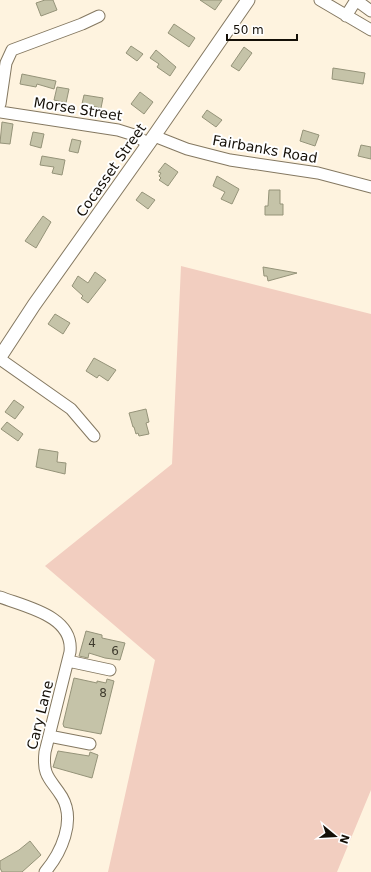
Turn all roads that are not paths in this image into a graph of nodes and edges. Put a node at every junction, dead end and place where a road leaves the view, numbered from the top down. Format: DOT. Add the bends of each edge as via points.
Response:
graph roads {
  1 [pos="248,0"];
  2 [pos="320,0"];
  3 [pos="356,0"];
  4 [pos="371,11"];
  5 [pos="99,16"];
  6 [pos="346,16"];
  7 [pos="371,30"];
  8 [pos="0,104"];
  9 [pos="0,112"];
  10 [pos="152,140"];
  11 [pos="371,187"];
  12 [pos="0,358"];
  13 [pos="94,436"];
  14 [pos="0,597"];
  15 [pos="68,661"];
  16 [pos="110,670"];
  17 [pos="49,736"];
  18 [pos="90,744"];
  19 [pos="45,872"];
  1 -- 10 [label="main road, Cocasset Street"];
  2 -- 6 [label="street"];
  3 -- 4 [label="street"];
  3 -- 6 [label="street"];
  5 -- 8 [label="street" via="12,50 6,63"];
  6 -- 7 [label="street"];
  9 -- 10 [label="street, Morse Street" via="118,130"];
  10 -- 11 [label="street, Fairbanks Road" via="230,160 318,173"];
  10 -- 12 [label="main road, Cocasset Street" via="34,305"];
  12 -- 13 [label="street" via="71,409"];
  14 -- 15 [label="street, Cary Lane" via="45,614 62,624 70,639"];
  15 -- 16 [label="street"];
  15 -- 17 [label="street, Cary Lane"];
  17 -- 18 [label="street"];
  17 -- 19 [label="street, Cary Lane" via="44,759 45,773 64,802 68,818 60,848"];
}
